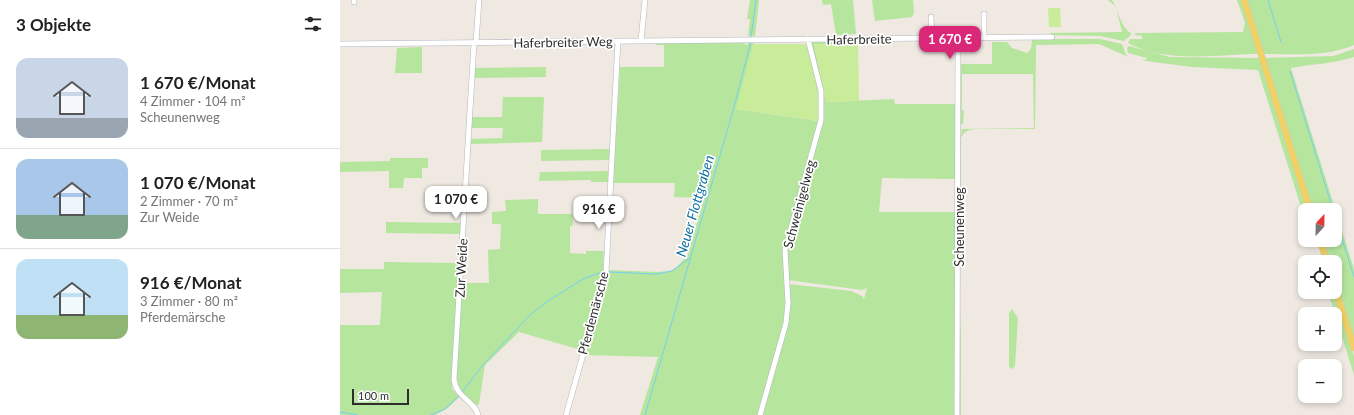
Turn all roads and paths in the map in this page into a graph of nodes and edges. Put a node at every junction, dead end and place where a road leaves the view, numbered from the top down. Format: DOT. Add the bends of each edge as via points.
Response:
graph roads {
  1 [pos="479,0"];
  2 [pos="645,0"];
  3 [pos="1244,0"];
  4 [pos="984,14"];
  5 [pos="930,17"];
  6 [pos="1052,37"];
  7 [pos="932,38"];
  8 [pos="958,38"];
  9 [pos="984,38"];
  10 [pos="785,40"];
  11 [pos="808,40"];
  12 [pos="618,41"];
  13 [pos="641,41"];
  14 [pos="475,43"];
  15 [pos="340,44"];
  16 [pos="1308,203"];
  17 [pos="1338,299"];
  18 [pos="1354,348"];
  19 [pos="478,415"];
  20 [pos="566,415"];
  21 [pos="760,415"];
  22 [pos="957,415"];
  1 -- 14 [label="street, Zur Weide"];
  2 -- 13 [label="street"];
  3 -- 16 [label="main road"];
  4 -- 9 [label="street"];
  5 -- 7 [label="street"];
  6 -- 9 [label="street, Haferbreite"];
  7 -- 8 [label="street, Haferbreite"];
  7 -- 11 [label="street, Haferbreite"];
  8 -- 9 [label="street, Haferbreite"];
  8 -- 22 [label="street, Scheunenweg"];
  10 -- 11 [label="street, Haferbreite"];
  10 -- 13 [label="street, Haferbreiter Weg"];
  11 -- 21 [label="street, Schweinigelweg" via="821,91 821,120 785,250 788,303 786,323"];
  12 -- 13 [label="street, Haferbreiter Weg"];
  12 -- 14 [label="street, Haferbreiter Weg"];
  12 -- 20 [label="street, Pferdemärsche" via="606,273"];
  14 -- 15 [label="street, Haferbreiter Weg"];
  14 -- 19 [label="street, Zur Weide" via="454,379 459,394"];
  17 -- 18 [label="main road"];
}
